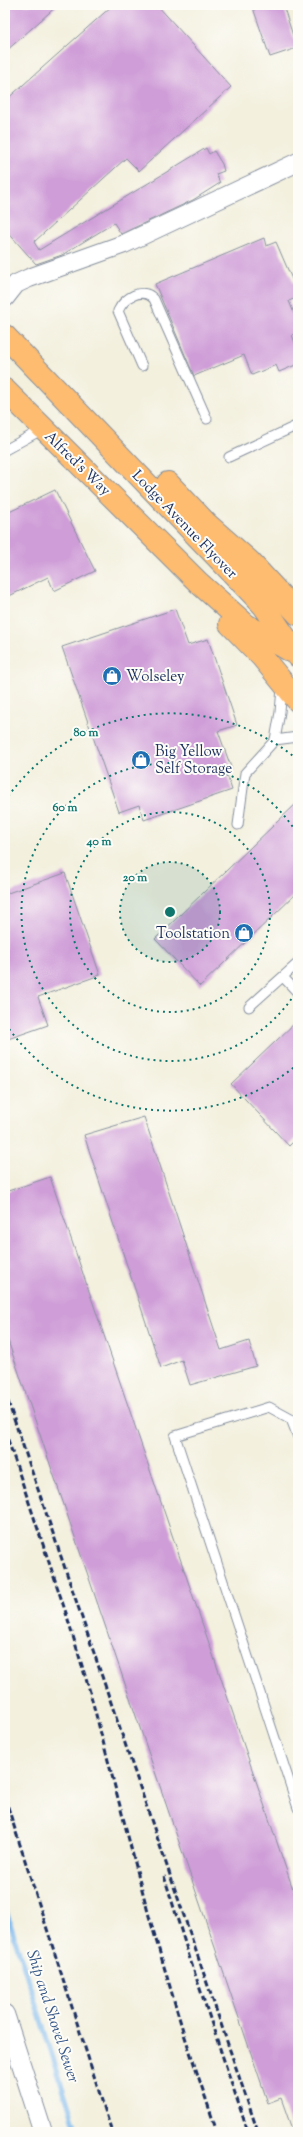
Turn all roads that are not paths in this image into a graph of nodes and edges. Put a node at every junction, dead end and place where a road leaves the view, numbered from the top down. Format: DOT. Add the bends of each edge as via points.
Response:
graph roads {
  1 [pos="298,162"];
  2 [pos="5,298"];
  3 [pos="5,336"];
  4 [pos="142,366"];
  5 [pos="5,390"];
  6 [pos="66,401"];
  7 [pos="207,419"];
  8 [pos="298,425"];
  9 [pos="43,429"];
  10 [pos="5,450"];
  11 [pos="229,457"];
  12 [pos="152,536"];
  13 [pos="298,614"];
  14 [pos="297,655"];
  15 [pos="282,681"];
  16 [pos="298,701"];
  17 [pos="298,737"];
  18 [pos="275,740"];
  19 [pos="238,825"];
  20 [pos="298,963"];
  21 [pos="283,977"];
  22 [pos="298,993"];
  23 [pos="249,1007"];
  24 [pos="298,1437"];
  25 [pos="298,1808"];
  26 [pos="5,2014"];
  27 [pos="43,2132"];
  1 -- 2 [label="street" via="124,244 16,284"];
  3 -- 6 [label="highway"];
  4 -- 7 [label="lane" via="118,311 127,297 144,293 150,294 154,299"];
  5 -- 9 [label="highway, Alfred's Way"];
  6 -- 13 [label="highway" via="122,436 207,524 249,561"];
  6 -- 14 [label="highway, Lodge Avenue Flyover" via="264,606"];
  8 -- 11 [label="lane"];
  9 -- 10 [label="lane"];
  9 -- 12 [label="highway, Alfred's Way"];
  12 -- 14 [label="highway, Lodge Avenue Flyover" via="246,625"];
  12 -- 15 [label="highway"];
  15 -- 16 [label="highway"];
  15 -- 18 [label="lane" via="282,704"];
  17 -- 18 [label="lane"];
  18 -- 19 [label="lane" via="245,773"];
  20 -- 21 [label="lane"];
  21 -- 22 [label="lane"];
  21 -- 23 [label="lane"];
  24 -- 25 [label="lane" via="291,1418 269,1407 175,1436"];
  26 -- 27 [label="street"];
}
